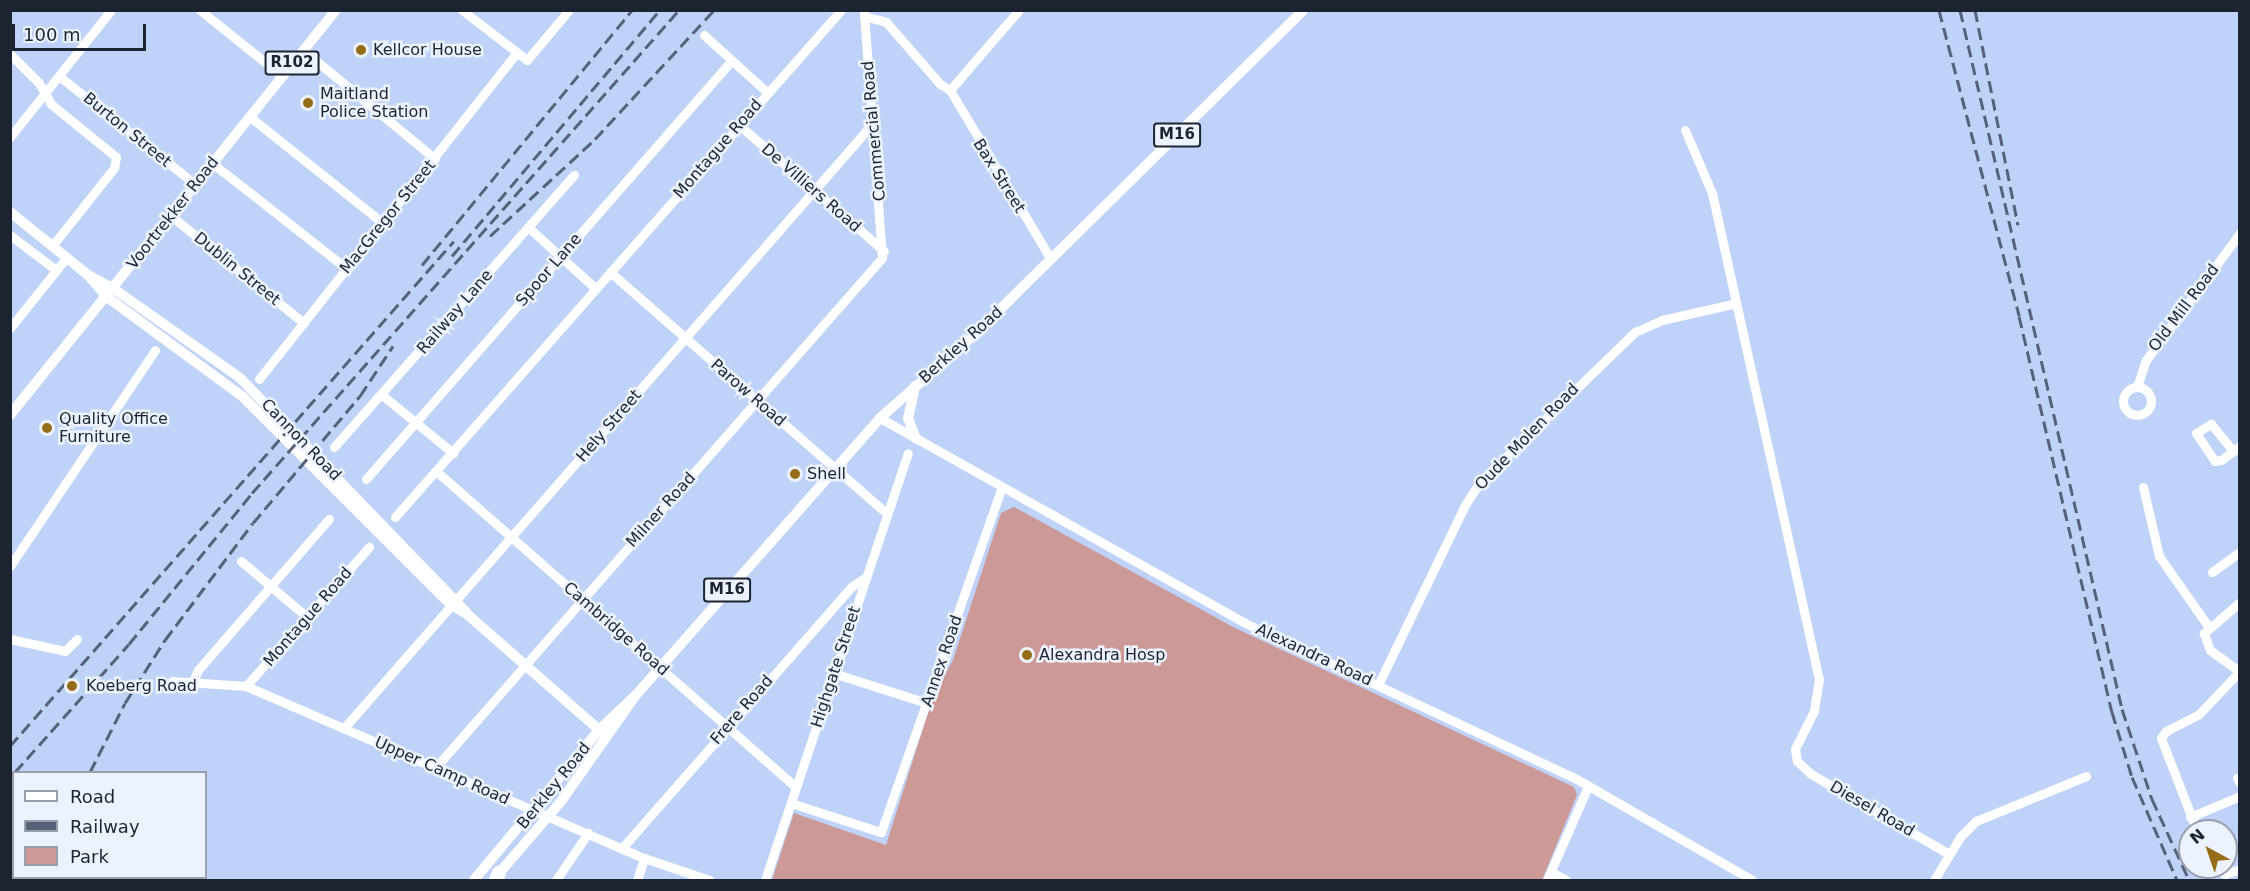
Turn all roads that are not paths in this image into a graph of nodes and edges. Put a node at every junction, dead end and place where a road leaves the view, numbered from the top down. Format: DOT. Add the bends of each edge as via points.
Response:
graph roads {
  1 [pos="111,10"];
  2 [pos="200,10"];
  3 [pos="336,10"];
  4 [pos="462,10"];
  5 [pos="569,10"];
  6 [pos="841,10"];
  7 [pos="1019,10"];
  8 [pos="1303,10"];
  9 [pos="864,13"];
  10 [pos="704,35"];
  11 [pos="303,50"];
  12 [pos="10,54"];
  13 [pos="516,54"];
  14 [pos="732,60"];
  15 [pos="59,76"];
  16 [pos="282,76"];
  17 [pos="950,91"];
  18 [pos="768,93"];
  19 [pos="45,94"];
  20 [pos="250,117"];
  21 [pos="873,123"];
  22 [pos="739,125"];
  23 [pos="1685,130"];
  24 [pos="10,137"];
  25 [pos="435,159"];
  26 [pos="212,163"];
  27 [pos="574,175"];
  28 [pos="195,184"];
  29 [pos="814,192"];
  30 [pos="10,212"];
  31 [pos="170,215"];
  32 [pos="383,223"];
  33 [pos="529,228"];
  34 [pos="2240,233"];
  35 [pos="10,235"];
  36 [pos="52,246"];
  37 [pos="884,251"];
  38 [pos="561,257"];
  39 [pos="66,258"];
  40 [pos="1050,258"];
  41 [pos="346,269"];
  42 [pos="56,270"];
  43 [pos="610,272"];
  44 [pos="595,288"];
  45 [pos="110,293"];
  46 [pos="1736,303"];
  47 [pos="304,323"];
  48 [pos="10,328"];
  49 [pos="685,338"];
  50 [pos="155,351"];
  51 [pos="259,379"];
  52 [pos="915,386"];
  53 [pos="2138,387"];
  54 [pos="382,395"];
  55 [pos="758,402"];
  56 [pos="10,415"];
  57 [pos="880,418"];
  58 [pos="417,422"];
  59 [pos="916,439"];
  60 [pos="334,447"];
  61 [pos="453,453"];
  62 [pos="908,453"];
  63 [pos="835,468"];
  64 [pos="436,471"];
  65 [pos="366,479"];
  66 [pos="2143,488"];
  67 [pos="1001,489"];
  68 [pos="887,514"];
  69 [pos="395,517"];
  70 [pos="329,519"];
  71 [pos="511,537"];
  72 [pos="369,547"];
  73 [pos="2240,552"];
  74 [pos="241,561"];
  75 [pos="10,566"];
  76 [pos="2212,572"];
  77 [pos="866,577"];
  78 [pos="271,586"];
  79 [pos="582,599"];
  80 [pos="454,602"];
  81 [pos="2240,602"];
  82 [pos="308,618"];
  83 [pos="2208,626"];
  84 [pos="10,639"];
  85 [pos="77,639"];
  86 [pos="525,666"];
  87 [pos="660,667"];
  88 [pos="834,672"];
  89 [pos="2239,672"];
  90 [pos="171,681"];
  91 [pos="192,683"];
  92 [pos="1378,685"];
  93 [pos="246,686"];
  94 [pos="927,703"];
  95 [pos="728,726"];
  96 [pos="344,728"];
  97 [pos="602,733"];
  98 [pos="435,768"];
  99 [pos="2086,776"];
  100 [pos="1588,786"];
  101 [pos="796,787"];
  102 [pos="2240,796"];
  103 [pos="791,803"];
  104 [pos="535,811"];
  105 [pos="549,816"];
  106 [pos="2190,817"];
  107 [pos="588,833"];
  108 [pos="622,848"];
  109 [pos="1949,854"];
  110 [pos="644,858"];
  111 [pos="1549,876"];
  112 [pos="496,878"];
  113 [pos="474,880"];
  114 [pos="556,880"];
  115 [pos="637,880"];
  116 [pos="709,880"];
  117 [pos="765,880"];
  118 [pos="1566,880"];
  119 [pos="1752,880"];
  120 [pos="1934,880"];
  1 -- 15 [label="street"];
  2 -- 16 [label="street"];
  3 -- 11 [label="main road, Voortrekker Road / R102"];
  4 -- 13 [label="street"];
  5 -- 13 [label="street" via="532,58 524,60"];
  6 -- 18 [label="street, Montague Road"];
  7 -- 17 [label="street"];
  8 -- 40 [label="main road, Berkley Road / M16"];
  9 -- 17 [label="street, Bax Street" via="886,22"];
  9 -- 21 [label="street, Commercial Road"];
  10 -- 14 [label="street"];
  11 -- 16 [label="main road, Voortrekker Road / R102"];
  11 -- 25 [label="street"];
  12 -- 19 [label="street"];
  13 -- 25 [label="street, MacGregor Street"];
  14 -- 18 [label="street"];
  14 -- 38 [label="street, Spoor Lane"];
  15 -- 19 [label="street"];
  15 -- 28 [label="street, Burton Street"];
  16 -- 20 [label="main road, Voortrekker Road / R102"];
  17 -- 40 [label="street, Bax Street"];
  18 -- 22 [label="street, Montague Road"];
  19 -- 24 [label="street"];
  19 -- 36 [label="street" via="51,104 117,162"];
  20 -- 26 [label="main road, Voortrekker Road / R102"];
  20 -- 32 [label="street"];
  21 -- 29 [label="street, Hely Street"];
  21 -- 37 [label="street, Commercial Road"];
  22 -- 29 [label="street, De Villiers Road"];
  22 -- 43 [label="street, Montague Road"];
  23 -- 46 [label="street" via="1712,193"];
  25 -- 32 [label="street, MacGregor Street"];
  26 -- 28 [label="main road, Voortrekker Road / R102"];
  26 -- 41 [label="street"];
  27 -- 33 [label="street, Railway Lane"];
  28 -- 31 [label="main road, Voortrekker Road / R102"];
  29 -- 37 [label="street, De Villiers Road"];
  29 -- 49 [label="street, Hely Street"];
  30 -- 36 [label="main road"];
  31 -- 45 [label="main road, Voortrekker Road / R102"];
  31 -- 47 [label="street, Dublin Street"];
  32 -- 41 [label="street, MacGregor Street"];
  33 -- 38 [label="street"];
  33 -- 54 [label="street, Railway Lane"];
  34 -- 53 [label="street, Old Mill Road" via="2146,360"];
  35 -- 42 [label="street"];
  36 -- 39 [label="main road"];
  37 -- 55 [label="street, Milner Road"];
  38 -- 44 [label="street"];
  38 -- 58 [label="street, Spoor Lane"];
  39 -- 42 [label="street"];
  39 -- 45 [label="main road"];
  40 -- 52 [label="main road, Berkley Road / M16" via="974,335"];
  41 -- 47 [label="street, MacGregor Street"];
  42 -- 48 [label="street"];
  43 -- 44 [label="street, Montague Road"];
  43 -- 49 [label="street, Parow Road"];
  44 -- 61 [label="street, Montague Road"];
  45 -- 56 [label="main road, Voortrekker Road / R102"];
  45 -- 80 [label="main road, Cannon Road" via="243,397"];
  46 -- 92 [label="street, Oude Molen Road" via="1662,320 1635,332 1480,482"];
  46 -- 109 [label="street, Diesel Road" via="1820,679 1814,711 1799,736 1797,761 1810,774"];
  47 -- 51 [label="street, MacGregor Street"];
  49 -- 55 [label="street, Parow Road"];
  49 -- 71 [label="street, Hely Street"];
  50 -- 75 [label="street"];
  52 -- 57 [label="main road, Berkley Road / M16"];
  52 -- 59 [label="main road" via="908,418"];
  54 -- 58 [label="street"];
  54 -- 60 [label="street, Railway Lane"];
  55 -- 63 [label="street, Parow Road"];
  55 -- 79 [label="street, Milner Road"];
  57 -- 59 [label="street, Alexandra Road"];
  57 -- 63 [label="main road, Berkley Road / M16"];
  58 -- 61 [label="street"];
  58 -- 65 [label="street, Spoor Lane"];
  59 -- 67 [label="street, Alexandra Road"];
  61 -- 64 [label="street, Montague Road"];
  62 -- 68 [label="street, Highgate Street"];
  63 -- 68 [label="street, Parow Road"];
  63 -- 87 [label="main road, Berkley Road / M16"];
  64 -- 69 [label="street, Montague Road"];
  64 -- 71 [label="street, Cambridge Road"];
  66 -- 83 [label="street" via="2158,556"];
  67 -- 92 [label="street, Alexandra Road" via="1245,623"];
  67 -- 94 [label="street, Annex Road"];
  68 -- 77 [label="street, Highgate Street"];
  70 -- 78 [label="street"];
  71 -- 79 [label="street, Cambridge Road"];
  71 -- 80 [label="street, Hely Street"];
  72 -- 82 [label="street, Montague Road"];
  73 -- 76 [label="street"];
  74 -- 78 [label="street"];
  77 -- 88 [label="street, Highgate Street"];
  77 -- 95 [label="street, Frere Road" via="851,587"];
  78 -- 82 [label="street"];
  78 -- 91 [label="street" via="198,670"];
  79 -- 86 [label="street, Milner Road"];
  79 -- 87 [label="street, Cambridge Road"];
  80 -- 86 [label="main road, Cannon Road"];
  80 -- 96 [label="street, Hely Street"];
  81 -- 83 [label="street"];
  82 -- 93 [label="street, Montague Road"];
  83 -- 89 [label="street" via="2204,638 2210,650"];
  84 -- 85 [label="street" via="65,651"];
  86 -- 97 [label="main road, Cannon Road"];
  86 -- 98 [label="street, Milner Road"];
  87 -- 95 [label="street, Cambridge Road"];
  87 -- 97 [label="main road, Berkley Road / M16"];
  88 -- 94 [label="street"];
  88 -- 101 [label="street, Highgate Street"];
  89 -- 106 [label="street" via="2199,714 2166,731 2161,738"];
  90 -- 91 [label="street, Upper Camp Road"];
  91 -- 93 [label="street, Upper Camp Road"];
  92 -- 100 [label="street, Alexandra Road"];
  93 -- 96 [label="street, Upper Camp Road"];
  94 -- 103 [label="street, Annex Road" via="881,832"];
  95 -- 101 [label="street, Cambridge Road"];
  95 -- 108 [label="street, Frere Road"];
  96 -- 98 [label="street, Upper Camp Road"];
  97 -- 104 [label="main road, Berkley Road / M16"];
  97 -- 105 [label="main road, Berkley Road / M16"];
  98 -- 104 [label="street, Upper Camp Road"];
  99 -- 109 [label="street" via="1976,821"];
  100 -- 111 [label="street"];
  100 -- 119 [label="street, Alexandra Road"];
  101 -- 103 [label="street, Highgate Street"];
  102 -- 106 [label="street"];
  103 -- 117 [label="street, Highgate Street"];
  104 -- 105 [label="street, Upper Camp Road"];
  104 -- 113 [label="main road, Berkley Road / M16"];
  105 -- 107 [label="street, Upper Camp Road"];
  105 -- 112 [label="main road, Berkley Road / M16"];
  107 -- 108 [label="street, Upper Camp Road"];
  107 -- 114 [label="street"];
  108 -- 110 [label="street, Upper Camp Road"];
  109 -- 120 [label="street"];
  110 -- 115 [label="street"];
  110 -- 116 [label="street, Upper Camp Road"];
  111 -- 118 [label="street"];
}
